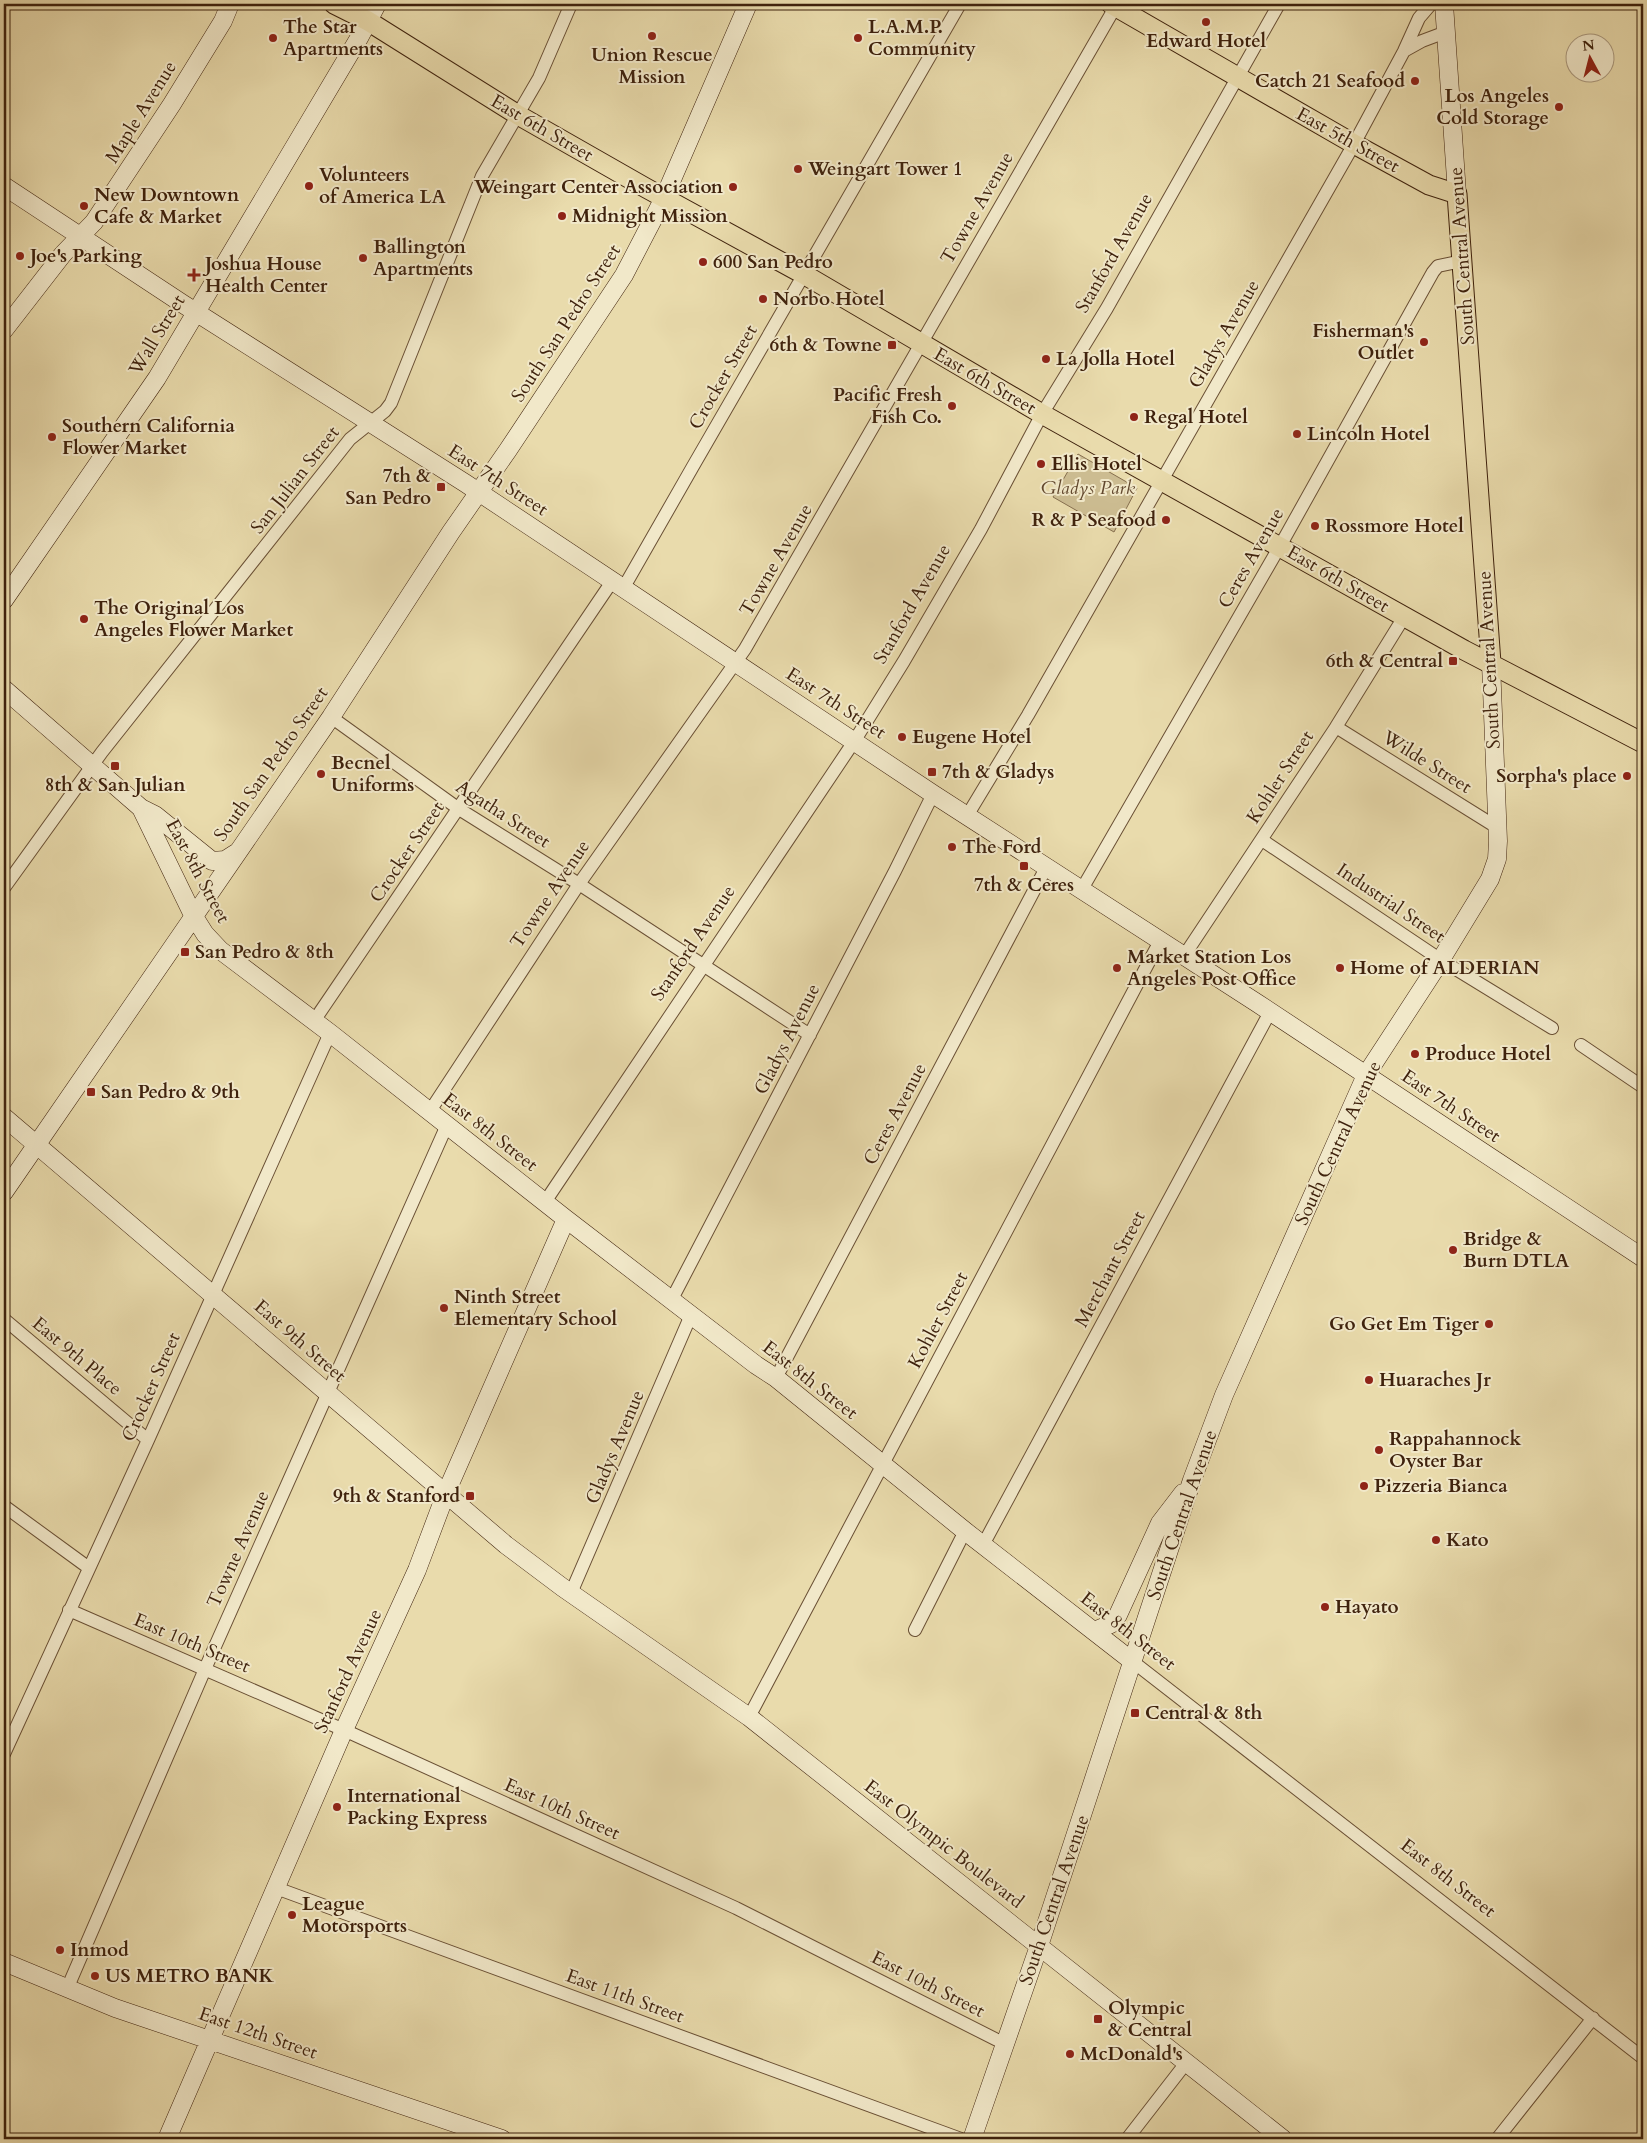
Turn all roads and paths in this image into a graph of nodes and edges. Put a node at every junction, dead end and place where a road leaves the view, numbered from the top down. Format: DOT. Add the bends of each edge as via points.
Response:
graph roads {
  1 [pos="230,4"];
  2 [pos="334,4"];
  3 [pos="376,4"];
  4 [pos="571,4"];
  5 [pos="748,4"];
  6 [pos="960,4"];
  7 [pos="1279,4"];
  8 [pos="1430,4"];
  9 [pos="1444,4"];
  10 [pos="1114,5"];
  11 [pos="368,21"];
  12 [pos="1446,32"];
  13 [pos="1404,51"];
  14 [pos="1238,77"];
  15 [pos="518,115"];
  16 [pos="1354,144"];
  17 [pos="4,186"];
  18 [pos="1457,194"];
  19 [pos="664,198"];
  20 [pos="81,237"];
  21 [pos="1462,261"];
  22 [pos="805,275"];
  23 [pos="196,312"];
  24 [pos="4,330"];
  25 [pos="920,342"];
  26 [pos="1042,414"];
  27 [pos="369,423"];
  28 [pos="1162,481"];
  29 [pos="479,493"];
  30 [pos="1279,546"];
  31 [pos="618,584"];
  32 [pos="4,600"];
  33 [pos="1404,617"];
  34 [pos="735,662"];
  35 [pos="1491,663"];
  36 [pos="4,690"];
  37 [pos="331,717"];
  38 [pos="1336,728"];
  39 [pos="854,740"];
  40 [pos="1643,742"];
  41 [pos="91,767"];
  42 [pos="933,794"];
  43 [pos="141,808"];
  44 [pos="459,809"];
  45 [pos="967,816"];
  46 [pos="1498,828"];
  47 [pos="1262,840"];
  48 [pos="236,853"];
  49 [pos="1047,866"];
  50 [pos="578,884"];
  51 [pos="4,888"];
  52 [pos="1082,889"];
  53 [pos="193,915"];
  54 [pos="1160,941"];
  55 [pos="1184,956"];
  56 [pos="1441,960"];
  57 [pos="703,966"];
  58 [pos="1270,1012"];
  59 [pos="314,1021"];
  60 [pos="1552,1028"];
  61 [pos="330,1033"];
  62 [pos="810,1035"];
  63 [pos="1581,1045"];
  64 [pos="1366,1075"];
  65 [pos="1643,1087"];
  66 [pos="430,1111"];
  67 [pos="4,1117"];
  68 [pos="447,1125"];
  69 [pos="36,1145"];
  70 [pos="4,1192"];
  71 [pos="545,1202"];
  72 [pos="566,1219"];
  73 [pos="1643,1258"];
  74 [pos="213,1293"];
  75 [pos="672,1300"];
  76 [pos="691,1315"];
  77 [pos="4,1319"];
  78 [pos="776,1378"];
  79 [pos="328,1393"];
  80 [pos="148,1440"];
  81 [pos="883,1464"];
  82 [pos="1192,1480"];
  83 [pos="446,1493"];
  84 [pos="4,1506"];
  85 [pos="965,1531"];
  86 [pos="983,1545"];
  87 [pos="89,1568"];
  88 [pos="571,1593"];
  89 [pos="69,1610"];
  90 [pos="915,1630"];
  91 [pos="1094,1631"];
  92 [pos="1132,1661"];
  93 [pos="205,1669"];
  94 [pos="748,1717"];
  95 [pos="344,1730"];
  96 [pos="4,1754"];
  97 [pos="276,1888"];
  98 [pos="1039,1946"];
  99 [pos="4,1962"];
  100 [pos="67,1989"];
  101 [pos="1593,2018"];
  102 [pos="210,2040"];
  103 [pos="1005,2044"];
  104 [pos="1643,2058"];
  105 [pos="1186,2063"];
  106 [pos="167,2139"];
  107 [pos="502,2139"];
  108 [pos="961,2139"];
  109 [pos="972,2139"];
  110 [pos="1126,2139"];
  111 [pos="1283,2139"];
  112 [pos="1497,2139"];
  1 -- 20 [label="main road, Maple Avenue" via="223,21 139,156"];
  2 -- 11 [label="main road, East 6th Street"];
  3 -- 11 [label="main road, Wall Street"];
  4 -- 15 [label="street, San Julian Street" via="548,61"];
  5 -- 19 [label="main road, South San Pedro Street"];
  6 -- 22 [label="street, Crocker Street"];
  7 -- 14 [label="street, Stanford Avenue"];
  8 -- 13 [label="street, Gladys Avenue" via="1419,18"];
  9 -- 12 [label="main road, South Central Avenue"];
  10 -- 14 [label="main road, East 5th Street"];
  10 -- 25 [label="street, Towne Avenue"];
  11 -- 15 [label="main road, East 6th Street"];
  11 -- 23 [label="main road, Wall Street"];
  12 -- 13 [label="street" via="1422,40"];
  12 -- 18 [label="main road, South Central Avenue"];
  13 -- 16 [label="street, Gladys Avenue"];
  14 -- 16 [label="main road, East 5th Street"];
  14 -- 26 [label="street, Stanford Avenue" via="1111,301"];
  15 -- 19 [label="main road, East 6th Street"];
  15 -- 27 [label="street, San Julian Street" via="482,176 390,403"];
  16 -- 18 [label="main road, East 5th Street" via="1429,186"];
  16 -- 28 [label="street, Gladys Avenue"];
  17 -- 20 [label="main road, East 7th Street"];
  18 -- 21 [label="main road, South Central Avenue"];
  19 -- 22 [label="main road, East 6th Street"];
  19 -- 29 [label="main road, South San Pedro Street" via="624,275"];
  20 -- 23 [label="main road, East 7th Street"];
  20 -- 24 [label="main road, Maple Avenue" via="63,254"];
  21 -- 30 [label="street, Ceres Avenue" via="1438,266 1434,272"];
  21 -- 35 [label="main road, South Central Avenue"];
  22 -- 25 [label="main road, East 6th Street"];
  22 -- 31 [label="street, Crocker Street"];
  23 -- 27 [label="main road, East 7th Street"];
  23 -- 32 [label="main road, Wall Street" via="157,378"];
  25 -- 26 [label="main road, East 6th Street"];
  25 -- 34 [label="street, Towne Avenue" via="764,619"];
  26 -- 28 [label="main road, East 6th Street"];
  26 -- 39 [label="street, Stanford Avenue" via="981,529"];
  27 -- 29 [label="main road, East 7th Street"];
  27 -- 41 [label="street, San Julian Street" via="350,439"];
  28 -- 30 [label="main road, East 6th Street"];
  28 -- 45 [label="street, Gladys Avenue"];
  29 -- 31 [label="main road, East 7th Street"];
  29 -- 37 [label="main road, South San Pedro Street"];
  30 -- 33 [label="main road, East 6th Street"];
  30 -- 52 [label="street, Ceres Avenue"];
  31 -- 34 [label="main road, East 7th Street"];
  31 -- 44 [label="street, Crocker Street"];
  33 -- 35 [label="main road, East 6th Street"];
  33 -- 38 [label="street, Kohler Street"];
  34 -- 39 [label="main road, East 7th Street"];
  34 -- 50 [label="street, Towne Avenue"];
  35 -- 40 [label="main road, East 6th Street"];
  35 -- 46 [label="main road, South Central Avenue"];
  36 -- 41 [label="main road, East 8th Street"];
  37 -- 44 [label="street, Agatha Street"];
  37 -- 48 [label="main road, South San Pedro Street"];
  38 -- 46 [label="street, Wilde Street"];
  38 -- 47 [label="street, Kohler Street"];
  39 -- 42 [label="main road, East 7th Street"];
  39 -- 57 [label="street, Stanford Avenue"];
  41 -- 43 [label="main road, East 8th Street"];
  41 -- 51 [label="street, San Julian Street"];
  42 -- 45 [label="main road, East 7th Street"];
  42 -- 62 [label="street, Gladys Avenue"];
  43 -- 48 [label="main road" via="156,815 212,861 225,860"];
  43 -- 53 [label="main road, East 8th Street"];
  44 -- 50 [label="street, Agatha Street"];
  44 -- 59 [label="street, Crocker Street"];
  45 -- 49 [label="main road, East 7th Street"];
  46 -- 56 [label="main road, South Central Avenue" via="1497,859 1490,879"];
  47 -- 55 [label="street, Kohler Street"];
  47 -- 56 [label="street, Industrial Street"];
  48 -- 53 [label="main road, South San Pedro Street"];
  49 -- 52 [label="main road, East 7th Street"];
  49 -- 78 [label="street, Ceres Avenue"];
  50 -- 57 [label="street, Agatha Street"];
  50 -- 66 [label="street, Towne Avenue"];
  52 -- 54 [label="main road, East 7th Street"];
  53 -- 59 [label="main road, East 8th Street" via="220,950"];
  53 -- 69 [label="main road, South San Pedro Street"];
  54 -- 55 [label="main road, East 7th Street"];
  54 -- 81 [label="street, Kohler Street"];
  55 -- 58 [label="main road, East 7th Street"];
  56 -- 60 [label="street, Industrial Street"];
  56 -- 64 [label="main road, South Central Avenue"];
  57 -- 62 [label="street, Agatha Street"];
  57 -- 71 [label="street, Stanford Avenue"];
  58 -- 64 [label="main road, East 7th Street"];
  58 -- 86 [label="street, Merchant Street"];
  59 -- 61 [label="main road, East 8th Street"];
  61 -- 66 [label="main road, East 8th Street"];
  61 -- 74 [label="street, Crocker Street"];
  62 -- 75 [label="street, Gladys Avenue"];
  63 -- 65 [label="street"];
  64 -- 73 [label="main road, East 7th Street"];
  64 -- 82 [label="main road, South Central Avenue" via="1224,1395"];
  66 -- 68 [label="main road, East 8th Street"];
  67 -- 69 [label="main road, East 9th Street"];
  68 -- 71 [label="main road, East 8th Street"];
  68 -- 79 [label="street, Towne Avenue"];
  69 -- 70 [label="main road, South San Pedro Street"];
  69 -- 74 [label="main road, East 9th Street"];
  71 -- 72 [label="main road, East 8th Street"];
  72 -- 75 [label="main road, East 8th Street"];
  72 -- 83 [label="main road, Stanford Avenue"];
  74 -- 79 [label="main road, East 9th Street"];
  74 -- 80 [label="street, Crocker Street"];
  75 -- 76 [label="main road, East 8th Street"];
  76 -- 78 [label="main road, East 8th Street"];
  76 -- 88 [label="street, Gladys Avenue"];
  77 -- 80 [label="street, East 9th Place"];
  78 -- 81 [label="main road, East 8th Street"];
  79 -- 83 [label="main road, East 9th Street"];
  79 -- 93 [label="street, Towne Avenue"];
  80 -- 87 [label="street, Crocker Street"];
  81 -- 85 [label="main road, East 8th Street"];
  81 -- 94 [label="street, Kohler Street"];
  82 -- 91 [label="main road" via="1160,1523 1118,1615 1111,1624"];
  82 -- 92 [label="main road, South Central Avenue"];
  83 -- 88 [label="main road, East 9th Street"];
  83 -- 95 [label="main road, Stanford Avenue" via="417,1570"];
  84 -- 87 [label="street"];
  85 -- 86 [label="main road, East 8th Street"];
  85 -- 90 [label="street"];
  86 -- 91 [label="main road, East 8th Street"];
  87 -- 89 [label="street, Crocker Street"];
  88 -- 94 [label="main road, East Olympic Boulevard"];
  89 -- 93 [label="street, East 10th Street"];
  89 -- 96 [label="street, Crocker Street"];
  91 -- 92 [label="main road, East 8th Street"];
  92 -- 98 [label="main road, South Central Avenue"];
  92 -- 101 [label="street, East 8th Street"];
  93 -- 95 [label="street, East 10th Street"];
  93 -- 100 [label="street, Towne Avenue"];
  94 -- 98 [label="main road, East Olympic Boulevard"];
  95 -- 97 [label="main road, Stanford Avenue"];
  95 -- 103 [label="street, East 10th Street" via="736,1908"];
  97 -- 102 [label="main road, Stanford Avenue"];
  97 -- 108 [label="street, East 11th Street"];
  98 -- 103 [label="main road, South Central Avenue"];
  98 -- 105 [label="main road, East Olympic Boulevard"];
  99 -- 100 [label="main road, East 12th Street"];
  100 -- 102 [label="main road, East 12th Street"];
  101 -- 104 [label="street, East 8th Street"];
  101 -- 112 [label="street"];
  102 -- 106 [label="main road, Stanford Avenue"];
  102 -- 107 [label="main road, East 12th Street"];
  103 -- 109 [label="main road, South Central Avenue"];
  105 -- 110 [label="street"];
  105 -- 111 [label="main road, East Olympic Boulevard"];
}
